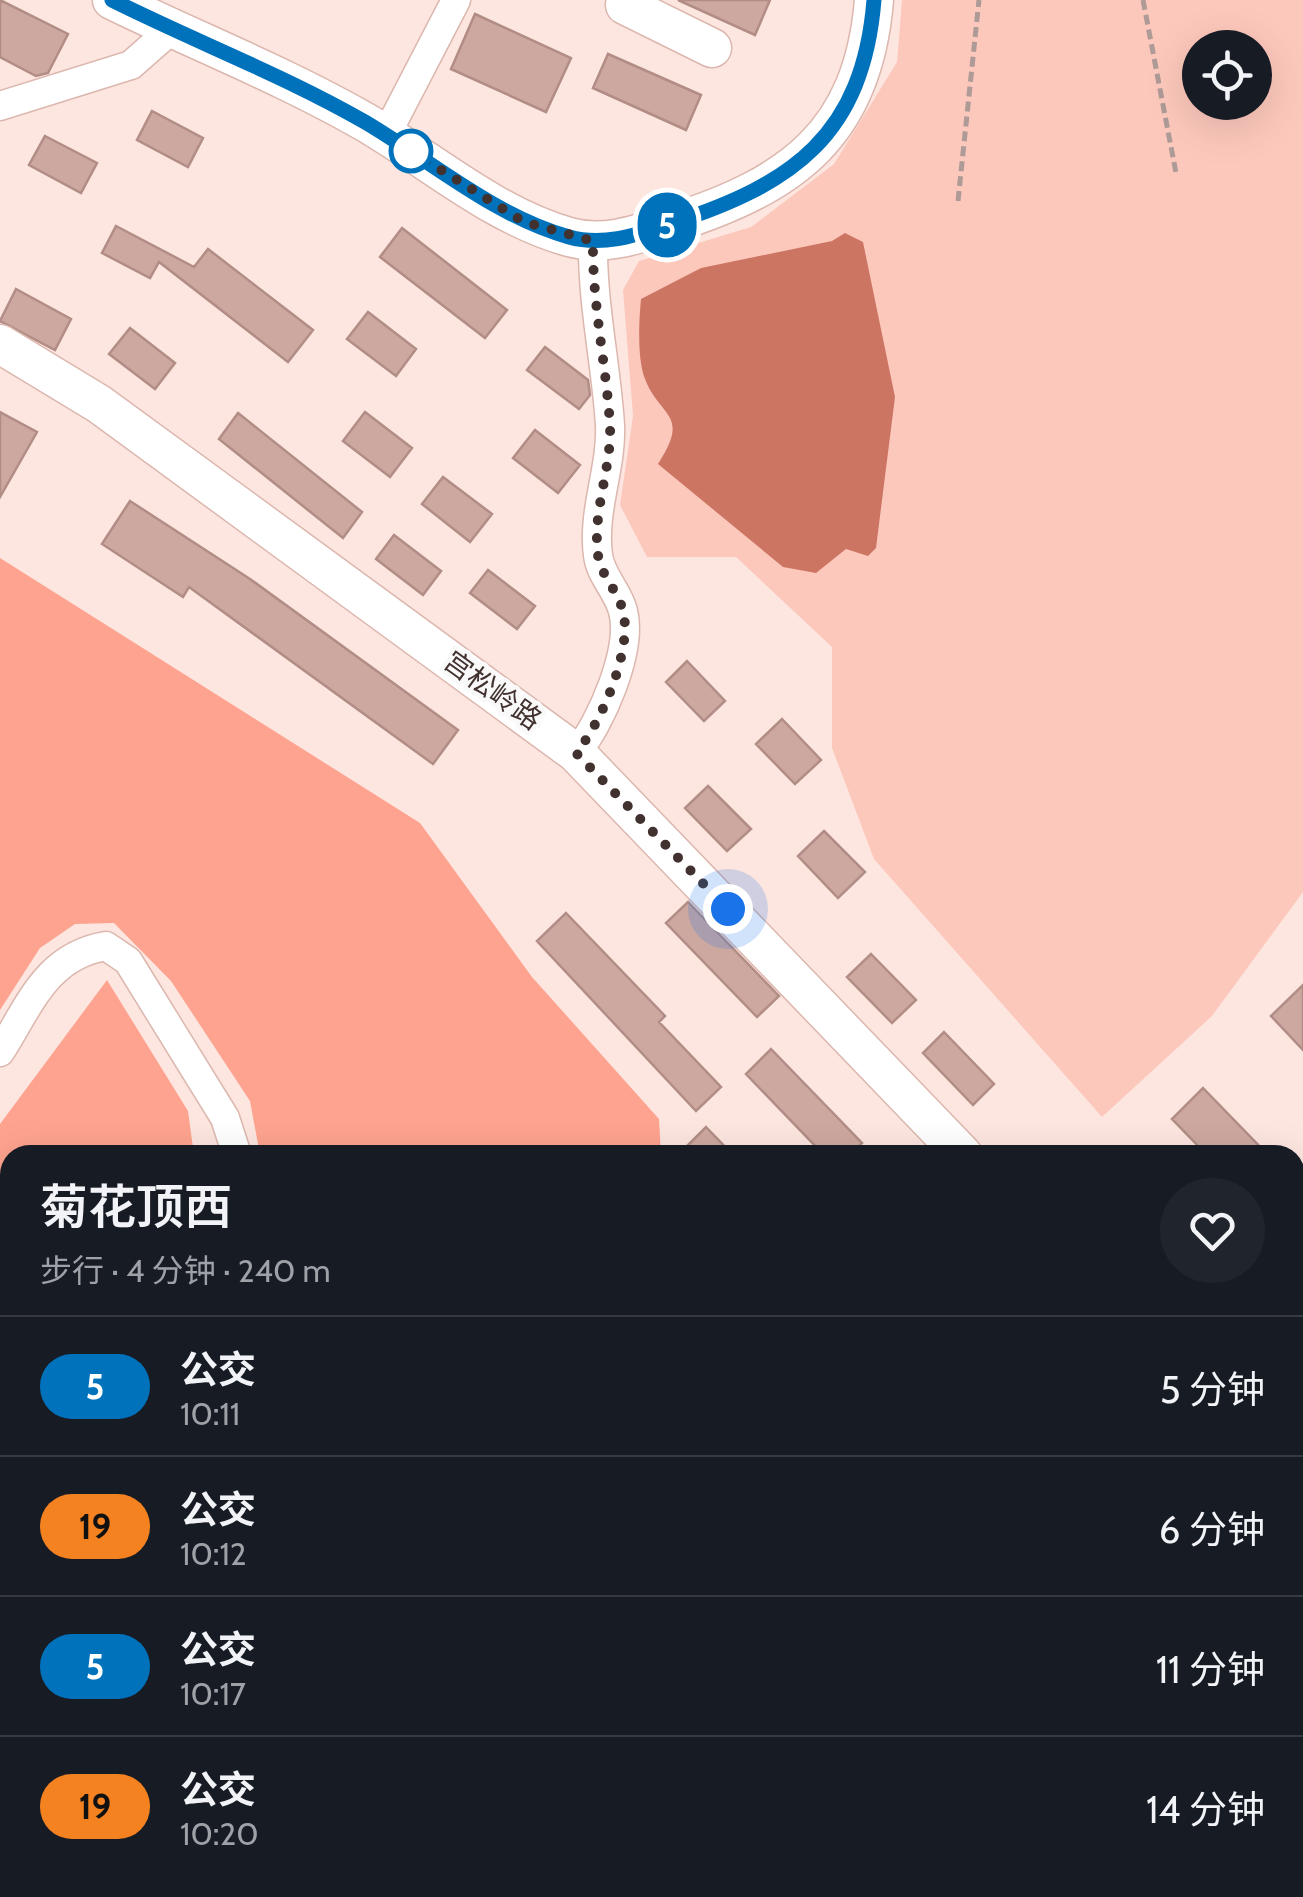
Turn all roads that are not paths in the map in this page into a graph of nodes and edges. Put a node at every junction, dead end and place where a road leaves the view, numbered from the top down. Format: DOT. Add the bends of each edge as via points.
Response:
graph roads {
  1 [pos="112,0"];
  2 [pos="456,0"];
  3 [pos="626,0"];
  4 [pos="874,0"];
  5 [pos="161,16"];
  6 [pos="712,48"];
  7 [pos="0,106"];
  8 [pos="386,136"];
  9 [pos="593,241"];
  10 [pos="0,344"];
  11 [pos="576,753"];
  12 [pos="0,1052"];
  13 [pos="233,1145"];
  14 [pos="953,1145"];
  1 -- 5 [label="street"];
  2 -- 8 [label="street"];
  3 -- 6 [label="street"];
  4 -- 9 [label="street" via="871,36 849,102 801,165 741,201 623,240"];
  5 -- 7 [label="street" via="131,65"];
  5 -- 8 [label="street"];
  8 -- 9 [label="street" via="524,222"];
  9 -- 11 [label="street" via="592,286 610,429 598,557 624,612 621,663"];
  10 -- 11 [label="street, 宫松岭路" via="99,404"];
  11 -- 14 [label="street, 宫松岭路"];
  12 -- 13 [label="street" via="56,965 80,950 106,946 138,977 225,1118"];
}
